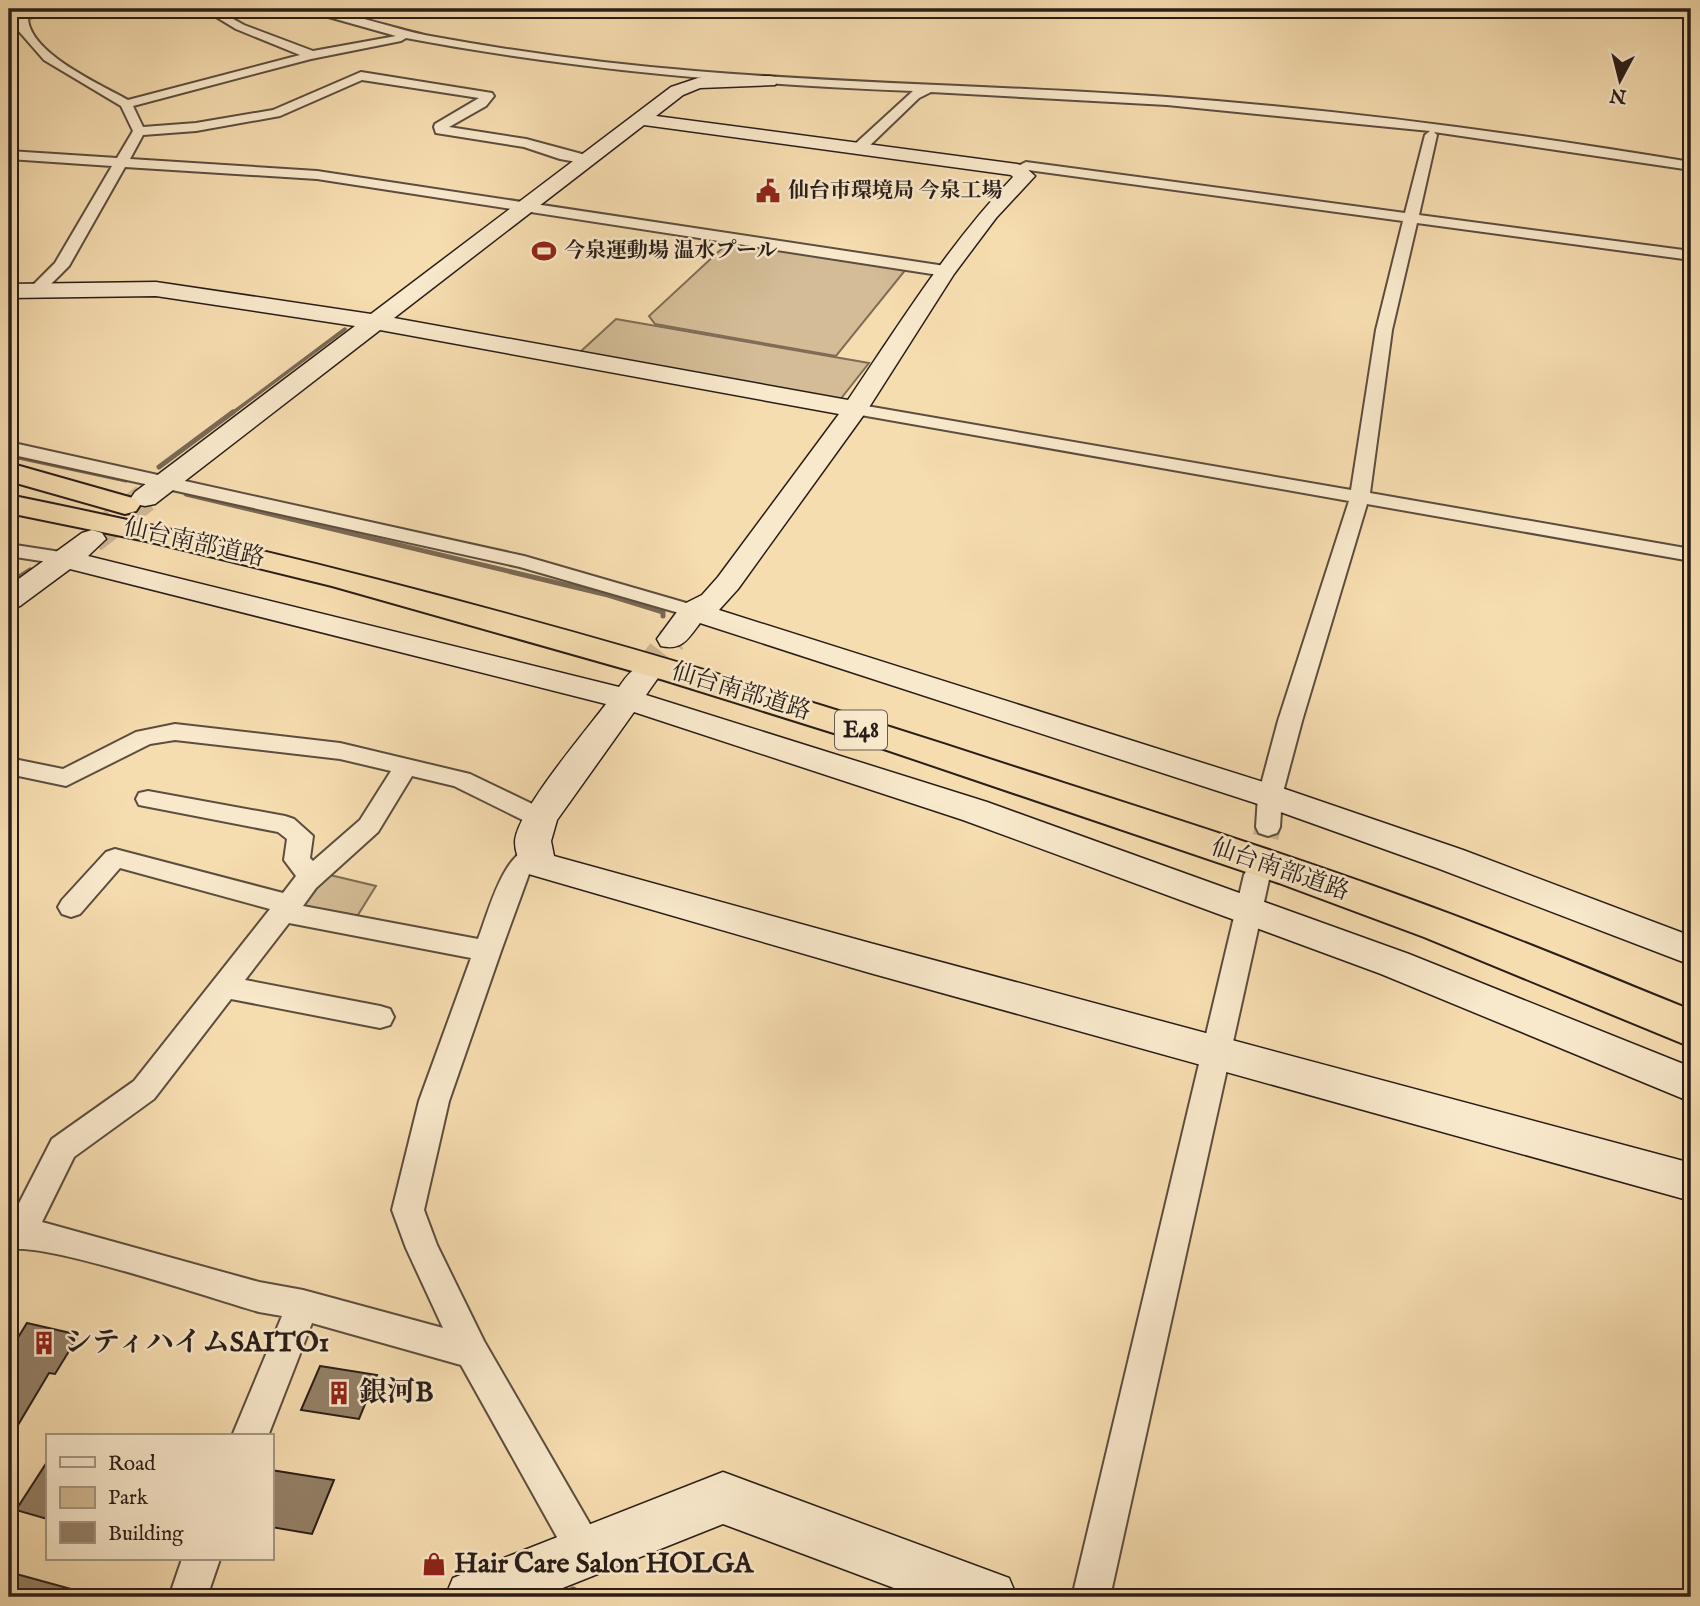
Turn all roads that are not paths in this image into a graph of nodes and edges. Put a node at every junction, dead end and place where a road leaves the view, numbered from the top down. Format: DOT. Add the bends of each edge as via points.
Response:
graph roads {
  1 [pos="68,9"];
  2 [pos="208,9"];
  3 [pos="305,9"];
  4 [pos="23,13"];
  5 [pos="9,16"];
  6 [pos="472,47"];
  7 [pos="312,55"];
  8 [pos="367,75"];
  9 [pos="769,80"];
  10 [pos="926,90"];
  11 [pos="126,104"];
  12 [pos="641,119"];
  13 [pos="139,131"];
  14 [pos="1431,135"];
  15 [pos="859,148"];
  16 [pos="9,155"];
  17 [pos="585,159"];
  18 [pos="123,160"];
  19 [pos="1691,166"];
  20 [pos="1017,170"];
  21 [pos="526,208"];
  22 [pos="1411,217"];
  23 [pos="1691,256"];
  24 [pos="945,271"];
  25 [pos="9,290"];
  26 [pos="36,290"];
  27 [pos="376,322"];
  28 [pos="855,409"];
  29 [pos="9,448"];
  30 [pos="9,472"];
  31 [pos="166,482"];
  32 [pos="9,489"];
  33 [pos="1360,497"];
  34 [pos="9,504"];
  35 [pos="159,509"];
  36 [pos="9,519"];
  37 [pos="93,539"];
  38 [pos="9,550"];
  39 [pos="1691,555"];
  40 [pos="66,559"];
  41 [pos="341,578"];
  42 [pos="9,600"];
  43 [pos="693,611"];
  44 [pos="672,639"];
  45 [pos="635,687"];
  46 [pos="9,766"];
  47 [pos="406,767"];
  48 [pos="148,799"];
  49 [pos="1269,812"];
  50 [pos="538,836"];
  51 [pos="312,877"];
  52 [pos="1254,893"];
  53 [pos="71,907"];
  54 [pos="287,909"];
  55 [pos="487,951"];
  56 [pos="1691,951"];
  57 [pos="225,987"];
  58 [pos="1691,1001"];
  59 [pos="380,1017"];
  60 [pos="1691,1028"];
  61 [pos="1217,1052"];
  62 [pos="1691,1085"];
  63 [pos="1691,1182"];
  64 [pos="10,1234"];
  65 [pos="303,1305"];
  66 [pos="472,1352"];
  67 [pos="251,1434"];
  68 [pos="585,1551"];
  69 [pos="201,1560"];
  70 [pos="188,1597"];
  71 [pos="472,1597"];
  72 [pos="990,1597"];
  73 [pos="1091,1597"];
  1 -- 4 [label="street"];
  2 -- 7 [label="street" via="240,27"];
  3 -- 6 [label="street"];
  4 -- 5 [label="street"];
  4 -- 11 [label="street" via="23,29 48,58"];
  6 -- 7 [label="street" via="397,38"];
  6 -- 9 [label="street" via="618,67"];
  7 -- 8 [label="street"];
  7 -- 11 [label="street"];
  8 -- 13 [label="street" via="276,113 197,127"];
  8 -- 17 [label="street" via="488,96 441,130 526,143"];
  9 -- 10 [label="street"];
  9 -- 12 [label="street" via="686,86"];
  10 -- 15 [label="street"];
  10 -- 19 [label="street" via="1094,96 1295,112 1481,133"];
  11 -- 13 [label="street"];
  12 -- 15 [label="street"];
  12 -- 17 [label="street"];
  13 -- 18 [label="street"];
  14 -- 22 [label="street"];
  15 -- 20 [label="street"];
  16 -- 18 [label="street"];
  17 -- 21 [label="street"];
  18 -- 21 [label="street" via="317,176"];
  18 -- 26 [label="street" via="61,266"];
  20 -- 22 [label="street" via="1026,166"];
  20 -- 24 [label="street" via="1025,176"];
  21 -- 24 [label="street"];
  21 -- 27 [label="street"];
  22 -- 23 [label="street"];
  22 -- 33 [label="street" via="1384,330"];
  24 -- 28 [label="street"];
  25 -- 26 [label="street"];
  26 -- 27 [label="street" via="156,289"];
  27 -- 28 [label="street"];
  27 -- 31 [label="street"];
  28 -- 33 [label="street"];
  28 -- 43 [label="street" via="728,583 713,601"];
  29 -- 31 [label="street"];
  30 -- 35 [label="highway"];
  31 -- 35 [label="street"];
  31 -- 43 [label="street" via="524,562"];
  32 -- 35 [label="highway, 仙台南部道路 / E48"];
  33 -- 39 [label="street"];
  33 -- 49 [label="street" via="1290,721"];
  34 -- 41 [label="highway, 仙台南部道路 / E48"];
  35 -- 58 [label="highway, 仙台南部道路 / E48" via="514,606 933,729 1392,884"];
  36 -- 41 [label="highway"];
  37 -- 40 [label="street"];
  38 -- 40 [label="street"];
  40 -- 42 [label="street"];
  40 -- 45 [label="street"];
  41 -- 60 [label="highway, 仙台南部道路 / E48" via="676,672 1090,804 1440,926"];
  43 -- 44 [label="street"];
  43 -- 49 [label="street"];
  45 -- 50 [label="street"];
  45 -- 52 [label="street" via="975,811"];
  46 -- 47 [label="street" via="66,779 144,737 175,732 340,751"];
  47 -- 50 [label="street" via="461,780"];
  47 -- 51 [label="street" via="369,826"];
  48 -- 51 [label="street" via="285,825 300,836 298,860"];
  49 -- 56 [label="street" via="1475,869"];
  50 -- 55 [label="street" via="518,869"];
  50 -- 61 [label="street" via="538,864"];
  51 -- 54 [label="street"];
  52 -- 61 [label="street"];
  52 -- 62 [label="street" via="1395,964"];
  53 -- 54 [label="street" via="115,858"];
  54 -- 55 [label="street"];
  54 -- 57 [label="street"];
  55 -- 66 [label="street" via="434,1101 408,1210"];
  57 -- 59 [label="street"];
  57 -- 64 [label="street" via="144,1090 62,1148 23,1227"];
  61 -- 63 [label="street"];
  61 -- 73 [label="street"];
  64 -- 65 [label="street" via="54,1238 259,1297"];
  65 -- 66 [label="street"];
  65 -- 67 [label="street"];
  66 -- 68 [label="street"];
  68 -- 71 [label="street"];
  68 -- 72 [label="street" via="723,1498"];
  69 -- 70 [label="street"];
}
